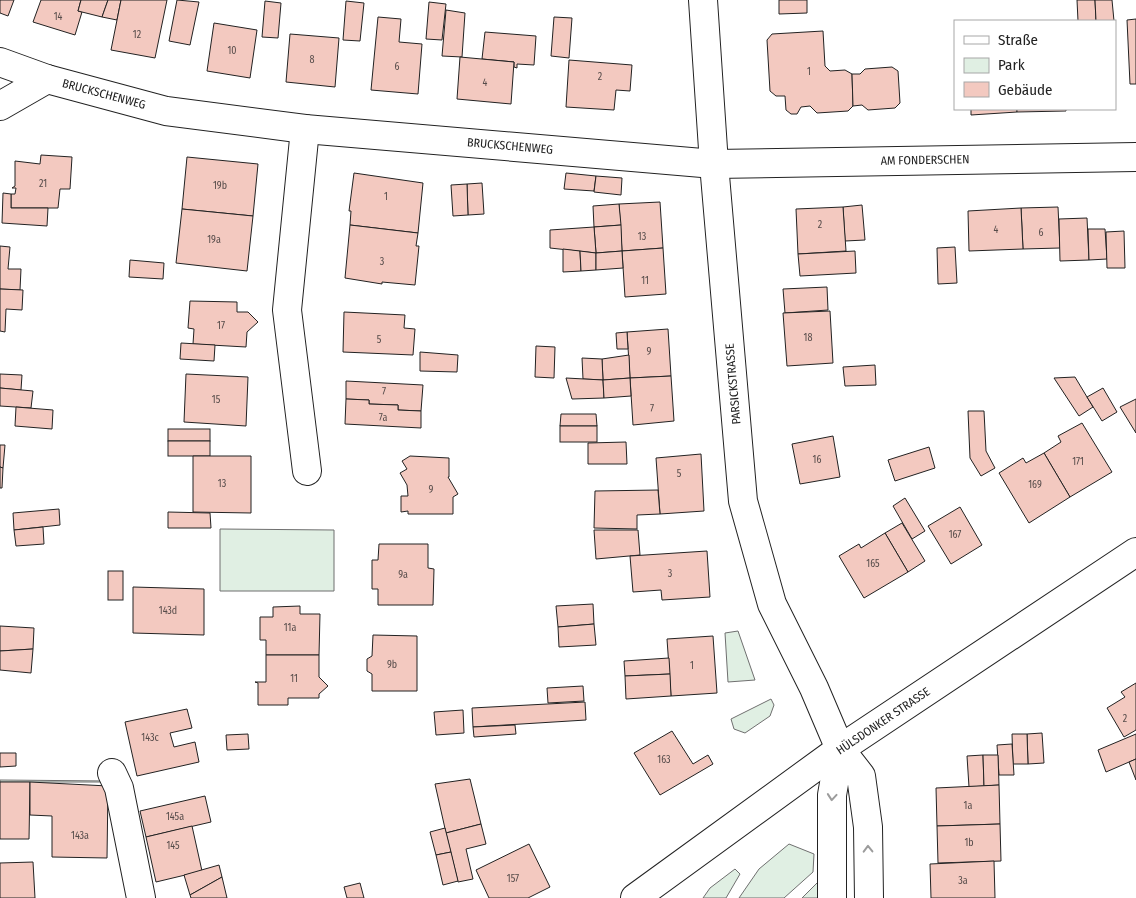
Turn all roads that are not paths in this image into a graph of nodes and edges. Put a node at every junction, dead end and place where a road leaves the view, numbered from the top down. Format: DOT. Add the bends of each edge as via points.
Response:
graph roads {
  1 [pos="703,0"];
  2 [pos="0,62"];
  3 [pos="47,79"];
  4 [pos="0,106"];
  5 [pos="305,130"];
  6 [pos="1136,157"];
  7 [pos="714,164"];
  8 [pos="307,471"];
  9 [pos="1135,555"];
  10 [pos="840,749"];
  11 [pos="112,773"];
  12 [pos="141,898"];
  13 [pos="635,898"];
  14 [pos="832,898"];
  15 [pos="869,898"];
  1 -- 7 [label="street, PARSICKSTRASSE"];
  2 -- 3 [label="street"];
  3 -- 4 [label="street, BRUCKSCHENWEG"];
  3 -- 5 [label="street, BRUCKSCHENWEG" via="166,111"];
  5 -- 7 [label="street, BRUCKSCHENWEG"];
  5 -- 8 [label="street" via="287,310"];
  6 -- 7 [label="street, AM FONDERSCHEN"];
  7 -- 10 [label="street, PARSICKSTRASSE" via="743,501 772,604"];
  9 -- 10 [label="street, HÜLSDONKER STRASSE"];
  10 -- 13 [label="street, HÜLSDONKER STRASSE"];
  10 -- 14 [label="street, one-way" via="832,795"];
  15 -- 10 [label="street, PARSICKSTRASSE, one-way" via="868,827 861,776"];
  11 -- 12 [label="street" via="119,788"];
}
